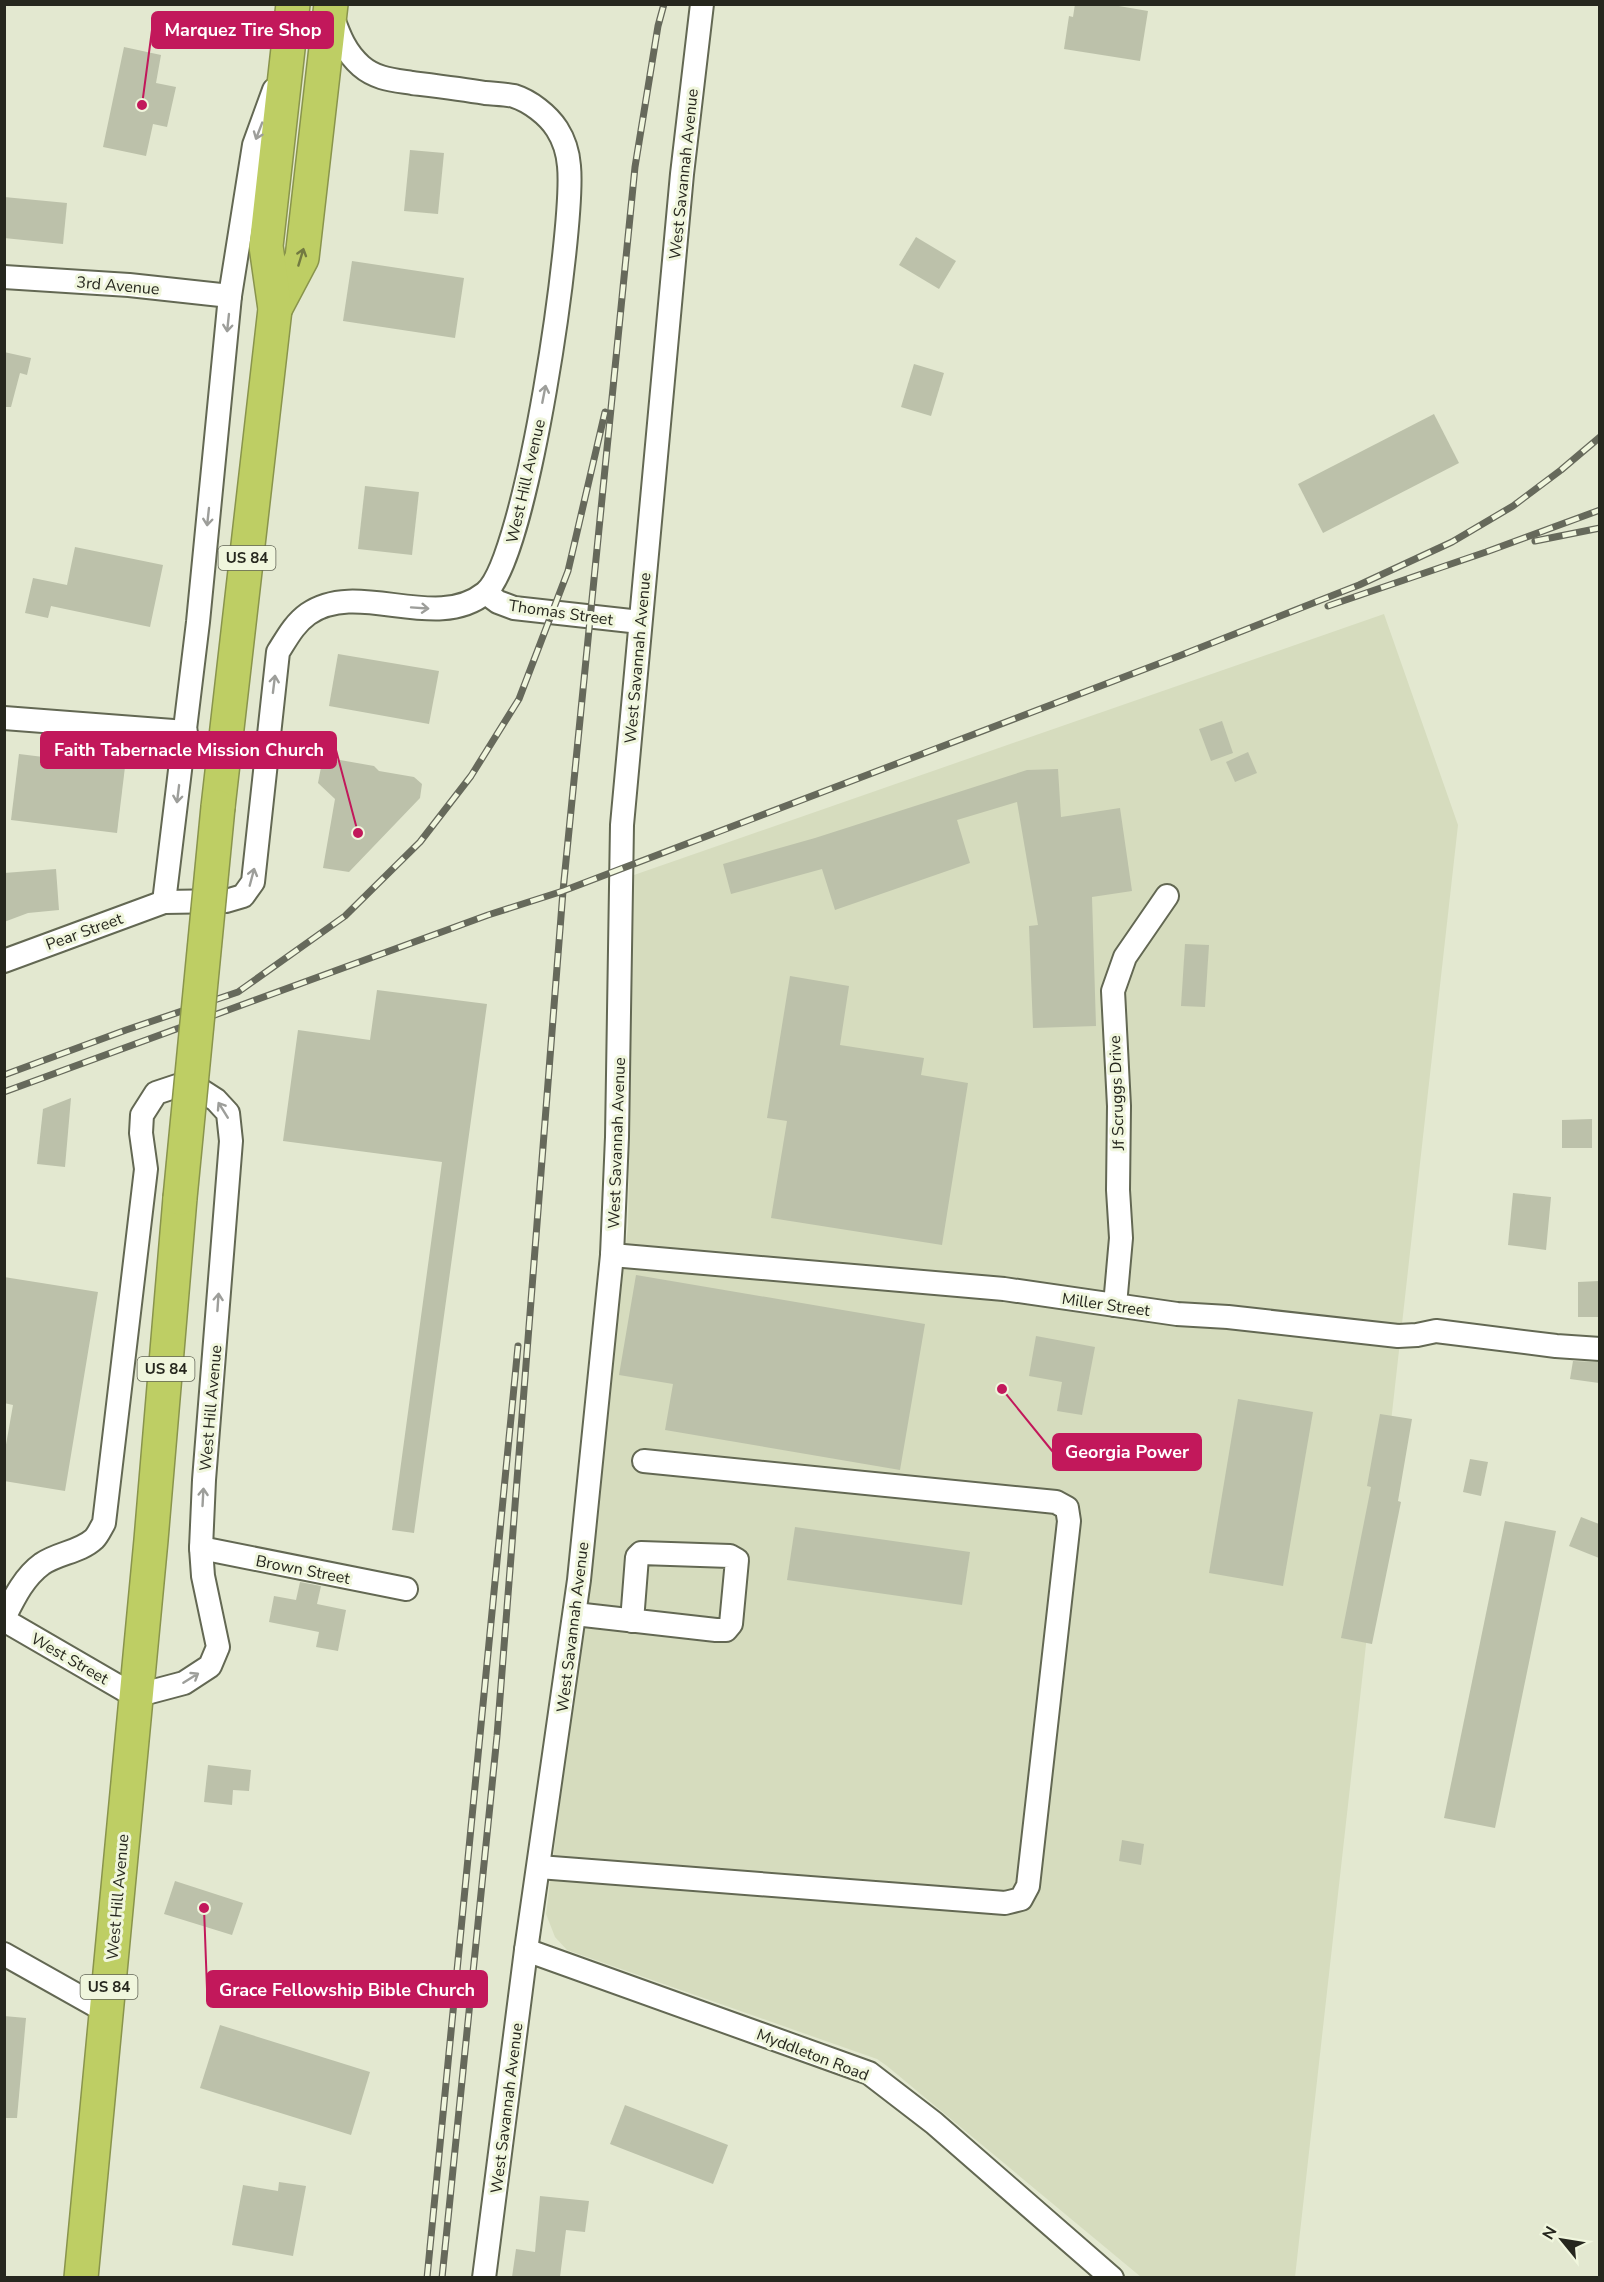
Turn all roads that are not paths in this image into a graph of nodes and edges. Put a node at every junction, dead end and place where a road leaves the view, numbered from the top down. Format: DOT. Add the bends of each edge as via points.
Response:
graph roads {
  1 [pos="293,4"];
  2 [pos="702,4"];
  3 [pos="331,8"];
  4 [pos="287,57"];
  5 [pos="4,277"];
  6 [pos="231,296"];
  7 [pos="275,309"];
  8 [pos="486,593"];
  9 [pos="640,622"];
  10 [pos="4,718"];
  11 [pos="186,732"];
  12 [pos="1167,896"];
  13 [pos="164,902"];
  14 [pos="4,961"];
  15 [pos="612,1255"];
  16 [pos="1115,1305"];
  17 [pos="1599,1349"];
  18 [pos="644,1461"];
  19 [pos="201,1548"];
  20 [pos="406,1589"];
  21 [pos="575,1614"];
  22 [pos="4,1619"];
  23 [pos="632,1621"];
  24 [pos="135,1696"];
  25 [pos="539,1867"];
  26 [pos="526,1950"];
  27 [pos="4,1954"];
  28 [pos="107,2012"];
  29 [pos="81,2277"];
  30 [pos="484,2277"];
  31 [pos="1112,2277"];
  1 -- 4 [label="highway, West Hill Avenue / US 84"];
  2 -- 9 [label="street, West Savannah Avenue"];
  7 -- 3 [label="highway, West Hill Avenue / US 84, one-way" via="302,258"];
  8 -- 3 [label="street, West Hill Avenue, one-way" via="512,542 552,355 566,228 570,168 567,150 550,121 537,108 516,97 382,79 362,67 343,45"];
  4 -- 6 [label="street, West Hill Avenue, one-way" via="254,145"];
  4 -- 7 [label="highway, West Hill Avenue / US 84" via="266,246"];
  5 -- 6 [label="street, 3rd Avenue"];
  6 -- 11 [label="street, West Hill Avenue, one-way"];
  7 -- 24 [label="highway, West Hill Avenue / US 84, bridge" via="218,807"];
  8 -- 9 [label="street, Thomas Street" via="514,608"];
  13 -- 8 [label="street, one-way" via="226,901 243,896 253,882 278,652 292,629 310,613 334,603 429,609 461,606"];
  9 -- 15 [label="street, West Savannah Avenue" via="622,825"];
  10 -- 11 [label="street"];
  11 -- 13 [label="street, West Hill Avenue, one-way"];
  12 -- 16 [label="street, Jf Scruggs Drive" via="1125,957 1113,991 1121,1238"];
  13 -- 14 [label="street, Pear Street"];
  15 -- 16 [label="street, Miller Street" via="1004,1289"];
  15 -- 21 [label="street, West Savannah Avenue"];
  16 -- 17 [label="street, Miller Street" via="1398,1336 1436,1331"];
  18 -- 25 [label="street" via="1056,1502 1067,1508 1070,1521 1028,1886 1021,1899 1005,1903"];
  19 -- 20 [label="street, Brown Street"];
  19 -- 22 [label="street, West Hill Avenue, one-way" via="231,1141 228,1113 216,1100 202,1091 177,1086 156,1093 142,1115 146,1169 104,1523 93,1539 32,1572"];
  24 -- 19 [label="street, West Hill Avenue, one-way" via="184,1683 210,1666 218,1647"];
  21 -- 23 [label="street"];
  21 -- 25 [label="street, West Savannah Avenue"];
  22 -- 24 [label="street, West Street"];
  23 -- 23 [label="street" via="726,1630 731,1624 736,1560 730,1556 641,1553 637,1557"];
  24 -- 28 [label="highway, West Hill Avenue / US 84"];
  25 -- 26 [label="street, West Savannah Avenue"];
  26 -- 30 [label="street, West Savannah Avenue"];
  26 -- 31 [label="street, Myddleton Road" via="869,2073 934,2123"];
  27 -- 28 [label="street"];
  28 -- 29 [label="highway, West Hill Avenue / US 84"];
}
